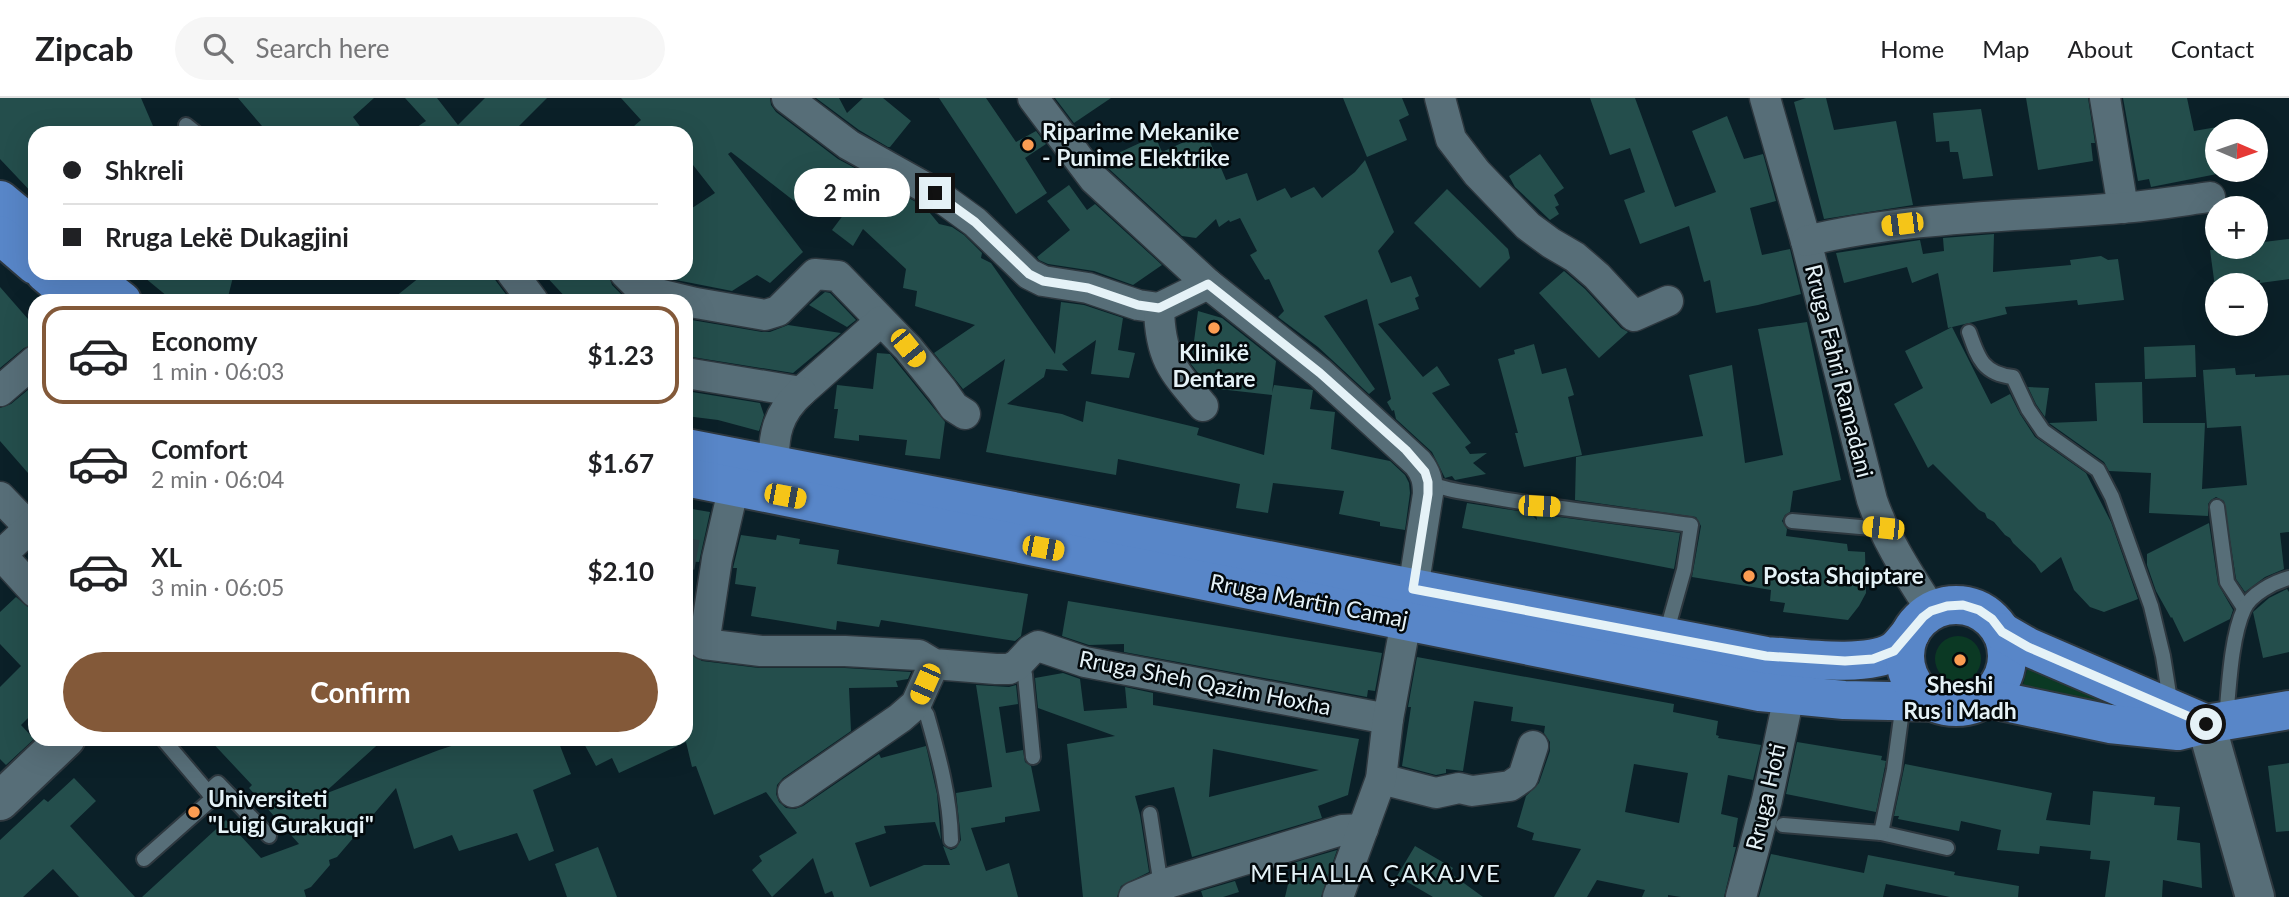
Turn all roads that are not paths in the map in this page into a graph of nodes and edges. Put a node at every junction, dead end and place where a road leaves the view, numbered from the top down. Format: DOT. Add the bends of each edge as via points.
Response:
graph roads {
  1 [pos="788,98"];
  2 [pos="1033,98"];
  3 [pos="1440,98"];
  4 [pos="1765,98"];
  5 [pos="2105,98"];
  6 [pos="2205,198"];
  7 [pos="0,200"];
  8 [pos="2123,208"];
  9 [pos="28,223"];
  10 [pos="0,235"];
  11 [pos="1806,241"];
  12 [pos="28,259"];
  13 [pos="53,280"];
  14 [pos="95,280"];
  15 [pos="632,280"];
  16 [pos="1208,284"];
  17 [pos="70,294"];
  18 [pos="113,294"];
  19 [pos="659,294"];
  20 [pos="1668,301"];
  21 [pos="693,302"];
  22 [pos="1159,308"];
  23 [pos="881,321"];
  24 [pos="1969,332"];
  25 [pos="28,367"];
  26 [pos="693,374"];
  27 [pos="0,391"];
  28 [pos="801,392"];
  29 [pos="1203,406"];
  30 [pos="965,414"];
  31 [pos="693,450"];
  32 [pos="774,465"];
  33 [pos="693,478"];
  34 [pos="1428,482"];
  35 [pos="734,486"];
  36 [pos="0,497"];
  37 [pos="2217,507"];
  38 [pos="1792,521"];
  39 [pos="28,522"];
  40 [pos="1883,528"];
  41 [pos="28,530"];
  42 [pos="2289,578"];
  43 [pos="28,584"];
  44 [pos="1410,605"];
  45 [pos="2244,608"];
  46 [pos="1921,623"];
  47 [pos="2002,632"];
  48 [pos="1665,637"];
  49 [pos="695,647"];
  50 [pos="1021,660"];
  51 [pos="934,664"];
  52 [pos="1789,696"];
  53 [pos="1986,698"];
  54 [pos="1919,702"];
  55 [pos="916,704"];
  56 [pos="2172,709"];
  57 [pos="2289,710"];
  58 [pos="1388,719"];
  59 [pos="2216,722"];
  60 [pos="56,746"];
  61 [pos="169,746"];
  62 [pos="1533,746"];
  63 [pos="1033,757"];
  64 [pos="1381,779"];
  65 [pos="3,791"];
  66 [pos="208,792"];
  67 [pos="793,792"];
  68 [pos="1150,814"];
  69 [pos="1783,825"];
  70 [pos="1363,829"];
  71 [pos="1881,833"];
  72 [pos="269,836"];
  73 [pos="951,840"];
  74 [pos="1947,848"];
  75 [pos="144,859"];
  76 [pos="1148,892"];
  77 [pos="1338,897"];
  78 [pos="1741,897"];
  79 [pos="2255,897"];
  1 -- 22 [label="street" via="849,145 935,193 975,222 1029,274"];
  2 -- 16 [label="street" via="1094,179"];
  3 -- 20 [label="street" via="1451,139 1528,226 1575,257 1634,316"];
  4 -- 11 [label="street, Rruga Fahri Ramadani"];
  5 -- 8 [label="street"];
  6 -- 8 [label="street, Rruga Fahri Ramadani"];
  7 -- 9 [label="main road"];
  8 -- 11 [label="street, Rruga Fahri Ramadani" via="1953,218 1852,230"];
  10 -- 12 [label="main road"];
  11 -- 40 [label="street, Rruga Fahri Ramadani"];
  13 -- 17 [label="main road"];
  14 -- 18 [label="main road"];
  15 -- 19 [label="street" via="642,290"];
  16 -- 22 [label="street"];
  16 -- 34 [label="street" via="1406,450"];
  21 -- 23 [label="street" via="765,315 778,311 815,274 838,276"];
  22 -- 29 [label="street" via="1164,352 1174,372"];
  23 -- 28 [label="street"];
  23 -- 30 [label="street"];
  24 -- 56 [label="lane" via="1988,370 2013,377 2043,431 2098,470 2151,606"];
  25 -- 27 [label="street"];
  26 -- 28 [label="street"];
  28 -- 32 [label="street" via="786,406 779,424"];
  31 -- 32 [label="main road, Rruga Martin Camaj"];
  32 -- 44 [label="main road, Rruga Martin Camaj"];
  33 -- 35 [label="main road, Rruga Martin Camaj"];
  34 -- 44 [label="street"];
  34 -- 48 [label="lane" via="1539,506 1691,525"];
  35 -- 44 [label="main road, Rruga Martin Camaj"];
  35 -- 49 [label="street" via="707,557"];
  36 -- 39 [label="street"];
  37 -- 45 [label="lane" via="2227,582"];
  38 -- 40 [label="lane"];
  40 -- 46 [label="street, Rruga Fahri Ramadani" via="1902,564"];
  41 -- 43 [label="street" via="1,555"];
  42 -- 45 [label="lane" via="2252,597"];
  44 -- 48 [label="main road, Rruga Martin Camaj"];
  44 -- 52 [label="main road, Rruga Martin Camaj"];
  44 -- 58 [label="street"];
  45 -- 59 [label="lane"];
  46 -- 47 [label="main road" via="1947,606 1963,605 1992,619"];
  46 -- 48 [label="main road, Rruga Martin Camaj" via="1894,651 1873,659 1845,661 1766,656"];
  46 -- 54 [label="main road" via="1906,650 1906,666 1922,693"];
  47 -- 53 [label="main road" via="2006,668"];
  47 -- 56 [label="main road"];
  49 -- 51 [label="street, Rruga Sheh Qazim Hoxha" via="919,655"];
  50 -- 51 [label="street, Rruga Sheh Qazim Hoxha" via="1009,668"];
  50 -- 58 [label="street, Rruga Sheh Qazim Hoxha" via="1038,646 1085,663"];
  50 -- 63 [label="lane"];
  51 -- 55 [label="street"];
  52 -- 54 [label="main road, Rruga Martin Camaj"];
  52 -- 78 [label="street, Rruga Hoti"];
  53 -- 54 [label="main road" via="1969,706"];
  53 -- 59 [label="main road" via="2152,729 2178,731"];
  54 -- 71 [label="lane" via="1894,770"];
  55 -- 67 [label="street"];
  55 -- 73 [label="lane" via="927,715 944,778"];
  56 -- 59 [label="main road"];
  57 -- 59 [label="main road"];
  58 -- 64 [label="street"];
  59 -- 79 [label="main road"];
  60 -- 65 [label="main road"];
  61 -- 66 [label="lane"];
  62 -- 64 [label="street" via="1523,777 1510,786 1436,793"];
  64 -- 70 [label="street"];
  66 -- 72 [label="lane" via="218,783"];
  66 -- 75 [label="lane" via="213,798"];
  68 -- 76 [label="lane"];
  69 -- 71 [label="lane"];
  70 -- 76 [label="street" via="1342,830"];
  70 -- 77 [label="street"];
  71 -- 74 [label="lane"];
}
